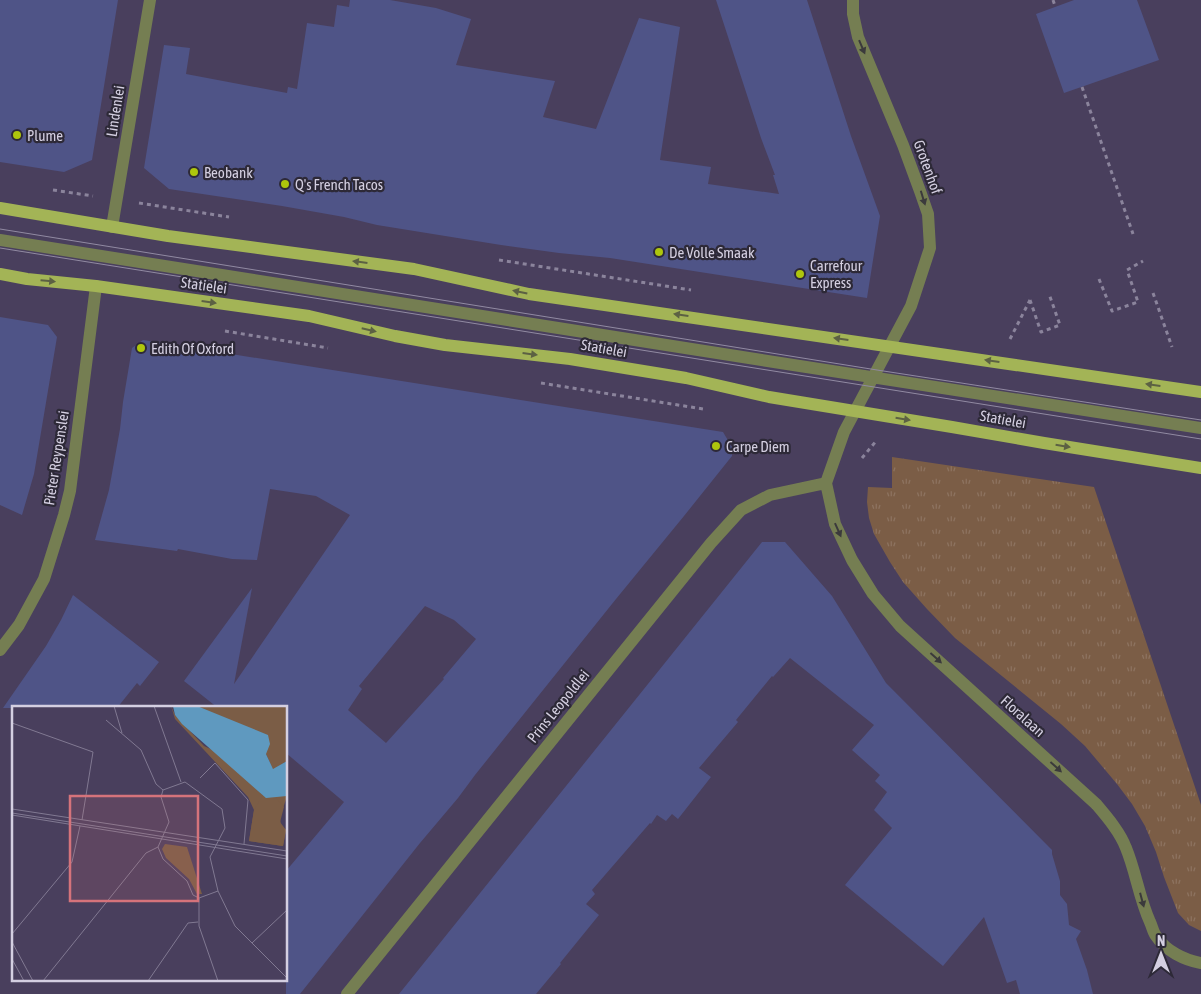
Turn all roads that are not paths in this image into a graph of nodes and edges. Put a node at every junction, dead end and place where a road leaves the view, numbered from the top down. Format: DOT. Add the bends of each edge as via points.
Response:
graph roads {
  1 [pos="150,0"];
  2 [pos="853,0"];
  3 [pos="0,208"];
  4 [pos="112,227"];
  5 [pos="0,240"];
  6 [pos="0,274"];
  7 [pos="96,286"];
  8 [pos="890,346"];
  9 [pos="873,377"];
  10 [pos="1201,392"];
  11 [pos="855,411"];
  12 [pos="1201,428"];
  13 [pos="1201,468"];
  14 [pos="826,483"];
  15 [pos="0,650"];
  16 [pos="1201,963"];
  17 [pos="347,994"];
  1 -- 4 [label="street, Lindenlei"];
  2 -- 8 [label="street, Grotenhof, one-way" via="858,37 928,214 930,248 911,306"];
  3 -- 4 [label="main road"];
  8 -- 4 [label="main road, one-way" via="529,294 414,269"];
  5 -- 9 [label="street"];
  6 -- 7 [label="main road, Statielei, one-way"];
  7 -- 11 [label="main road, Statielei, one-way" via="309,316 445,345 570,359 686,378 770,397"];
  7 -- 15 [label="street, Pieter Reypenslei" via="70,491 64,515 44,579 19,625"];
  8 -- 9 [label="street, Grotenhof"];
  10 -- 8 [label="main road, one-way"];
  9 -- 11 [label="street, Grotenhof"];
  9 -- 12 [label="street"];
  11 -- 13 [label="main road, Statielei, one-way"];
  11 -- 14 [label="street, Grotenhof"];
  14 -- 16 [label="street, Floralaan, one-way" via="835,524 873,594 900,626 1096,804 1125,846 1145,912 1156,936 1170,951"];
  14 -- 17 [label="street, Prins Leopoldlei" via="770,495 741,510 711,542"];
}
